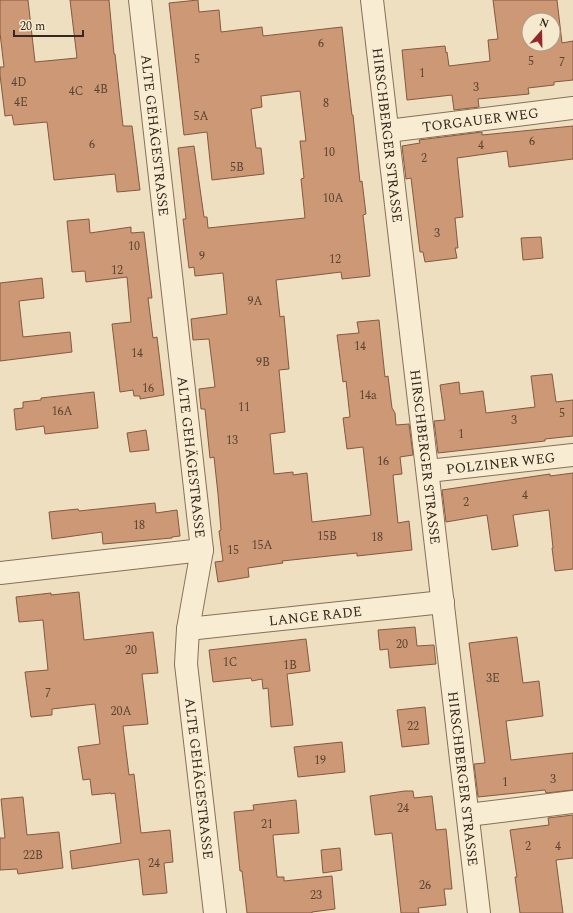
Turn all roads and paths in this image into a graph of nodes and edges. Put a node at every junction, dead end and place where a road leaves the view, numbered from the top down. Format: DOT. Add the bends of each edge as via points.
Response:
graph roads {
  1 [pos="140,0"];
  2 [pos="372,0"];
  3 [pos="573,108"];
  4 [pos="388,131"];
  5 [pos="573,455"];
  6 [pos="428,471"];
  7 [pos="202,550"];
  8 [pos="0,573"];
  9 [pos="443,602"];
  10 [pos="188,629"];
  11 [pos="573,802"];
  12 [pos="468,815"];
  13 [pos="215,913"];
  14 [pos="479,913"];
  1 -- 7 [label="street, ALTE GEHÄGESTRASSE"];
  2 -- 4 [label="street, HIRSCHBERGER STRASSE"];
  3 -- 4 [label="street, TORGAUER WEG"];
  4 -- 6 [label="street, HIRSCHBERGER STRASSE"];
  5 -- 6 [label="street, POLZINER WEG"];
  6 -- 9 [label="street, HIRSCHBERGER STRASSE"];
  7 -- 8 [label="street"];
  7 -- 10 [label="street, ALTE GEHÄGESTRASSE"];
  9 -- 10 [label="street, LANGE RADE"];
  9 -- 12 [label="street, HIRSCHBERGER STRASSE"];
  10 -- 13 [label="street, ALTE GEHÄGESTRASSE" via="186,664"];
  11 -- 12 [label="street"];
  12 -- 14 [label="street, HIRSCHBERGER STRASSE"];
}
